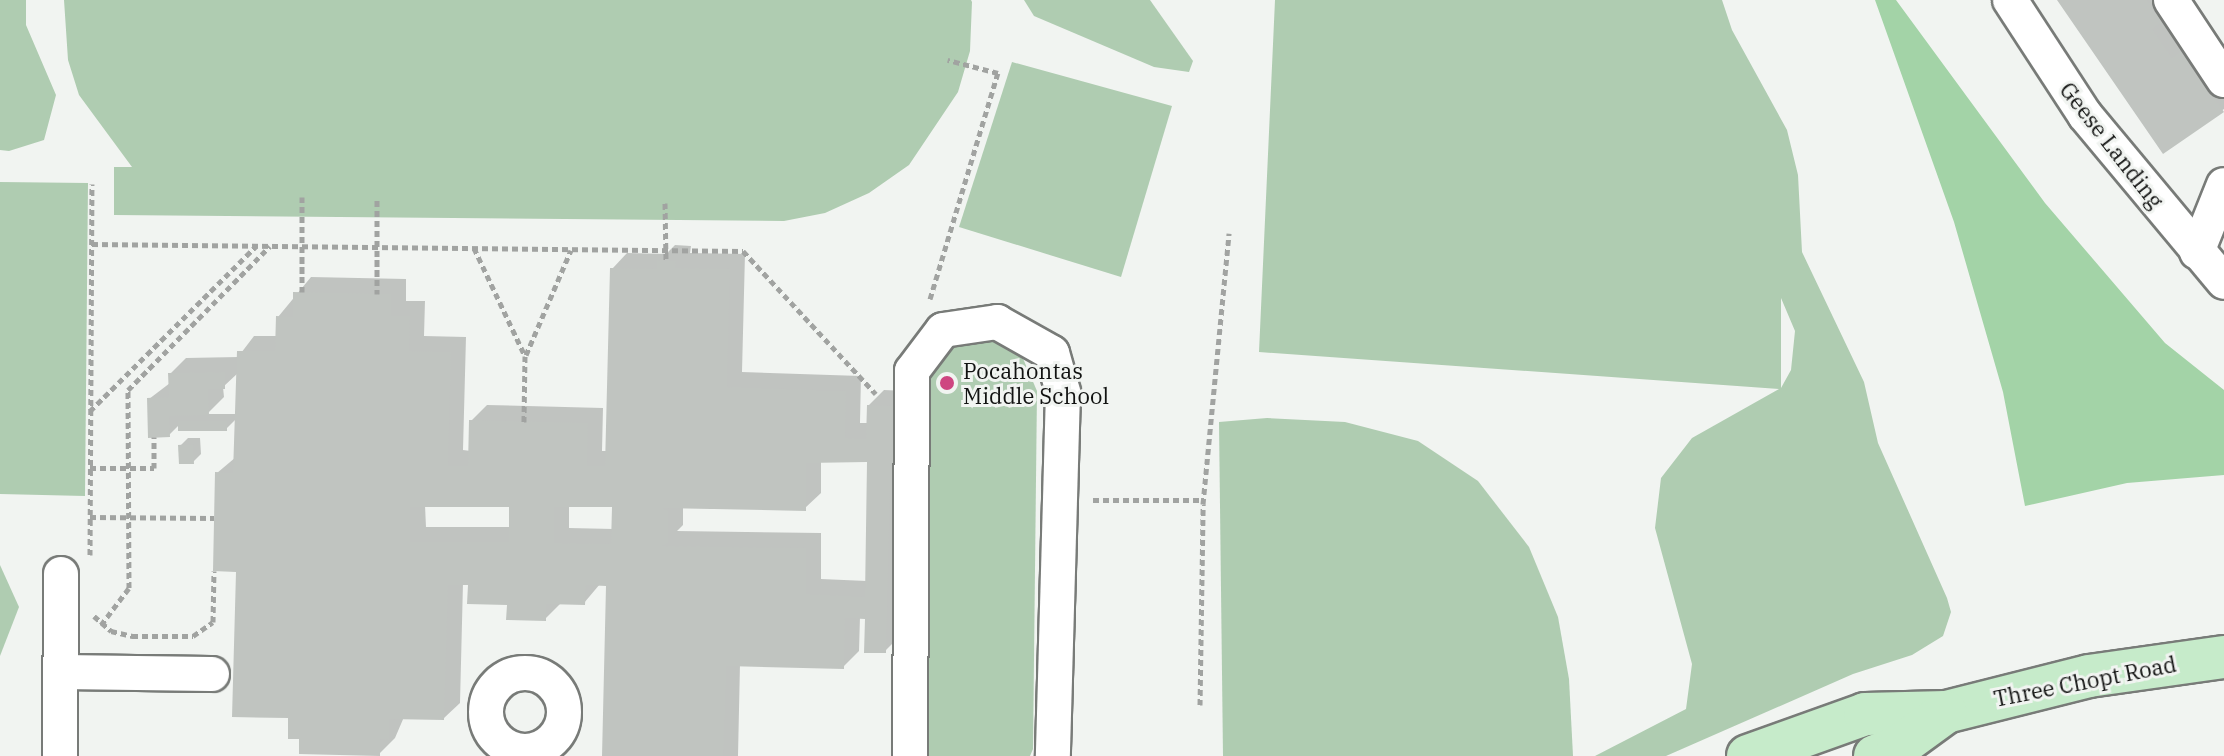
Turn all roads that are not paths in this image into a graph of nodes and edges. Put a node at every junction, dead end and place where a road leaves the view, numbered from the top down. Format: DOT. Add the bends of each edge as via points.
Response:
graph roads {
  1 [pos="2010,0"];
  2 [pos="2171,0"];
  3 [pos="2224,80"];
  4 [pos="2224,185"];
  5 [pos="2197,252"];
  6 [pos="2224,282"];
  7 [pos="76,567"];
  8 [pos="2224,657"];
  9 [pos="61,672"];
  10 [pos="212,674"];
  11 [pos="1946,712"];
  12 [pos="60,756"];
  13 [pos="910,756"];
  14 [pos="1053,756"];
  15 [pos="1748,756"];
  16 [pos="1875,756"];
  1 -- 5 [label="street, Geese Landing" via="2085,115"];
  2 -- 3 [label="street"];
  4 -- 5 [label="street"];
  5 -- 6 [label="street, Geese Landing"];
  7 -- 9 [label="street" via="61,637"];
  8 -- 11 [label="main road, Three Chopt Road" via="2089,676"];
  9 -- 10 [label="street"];
  9 -- 12 [label="street"];
  11 -- 15 [label="main road, Three Chopt Road" via="1865,714"];
  11 -- 16 [label="main road, Three Chopt Road" via="1898,747"];
  13 -- 14 [label="street" via="912,371 943,330 997,322 1052,353 1063,392"];
}
